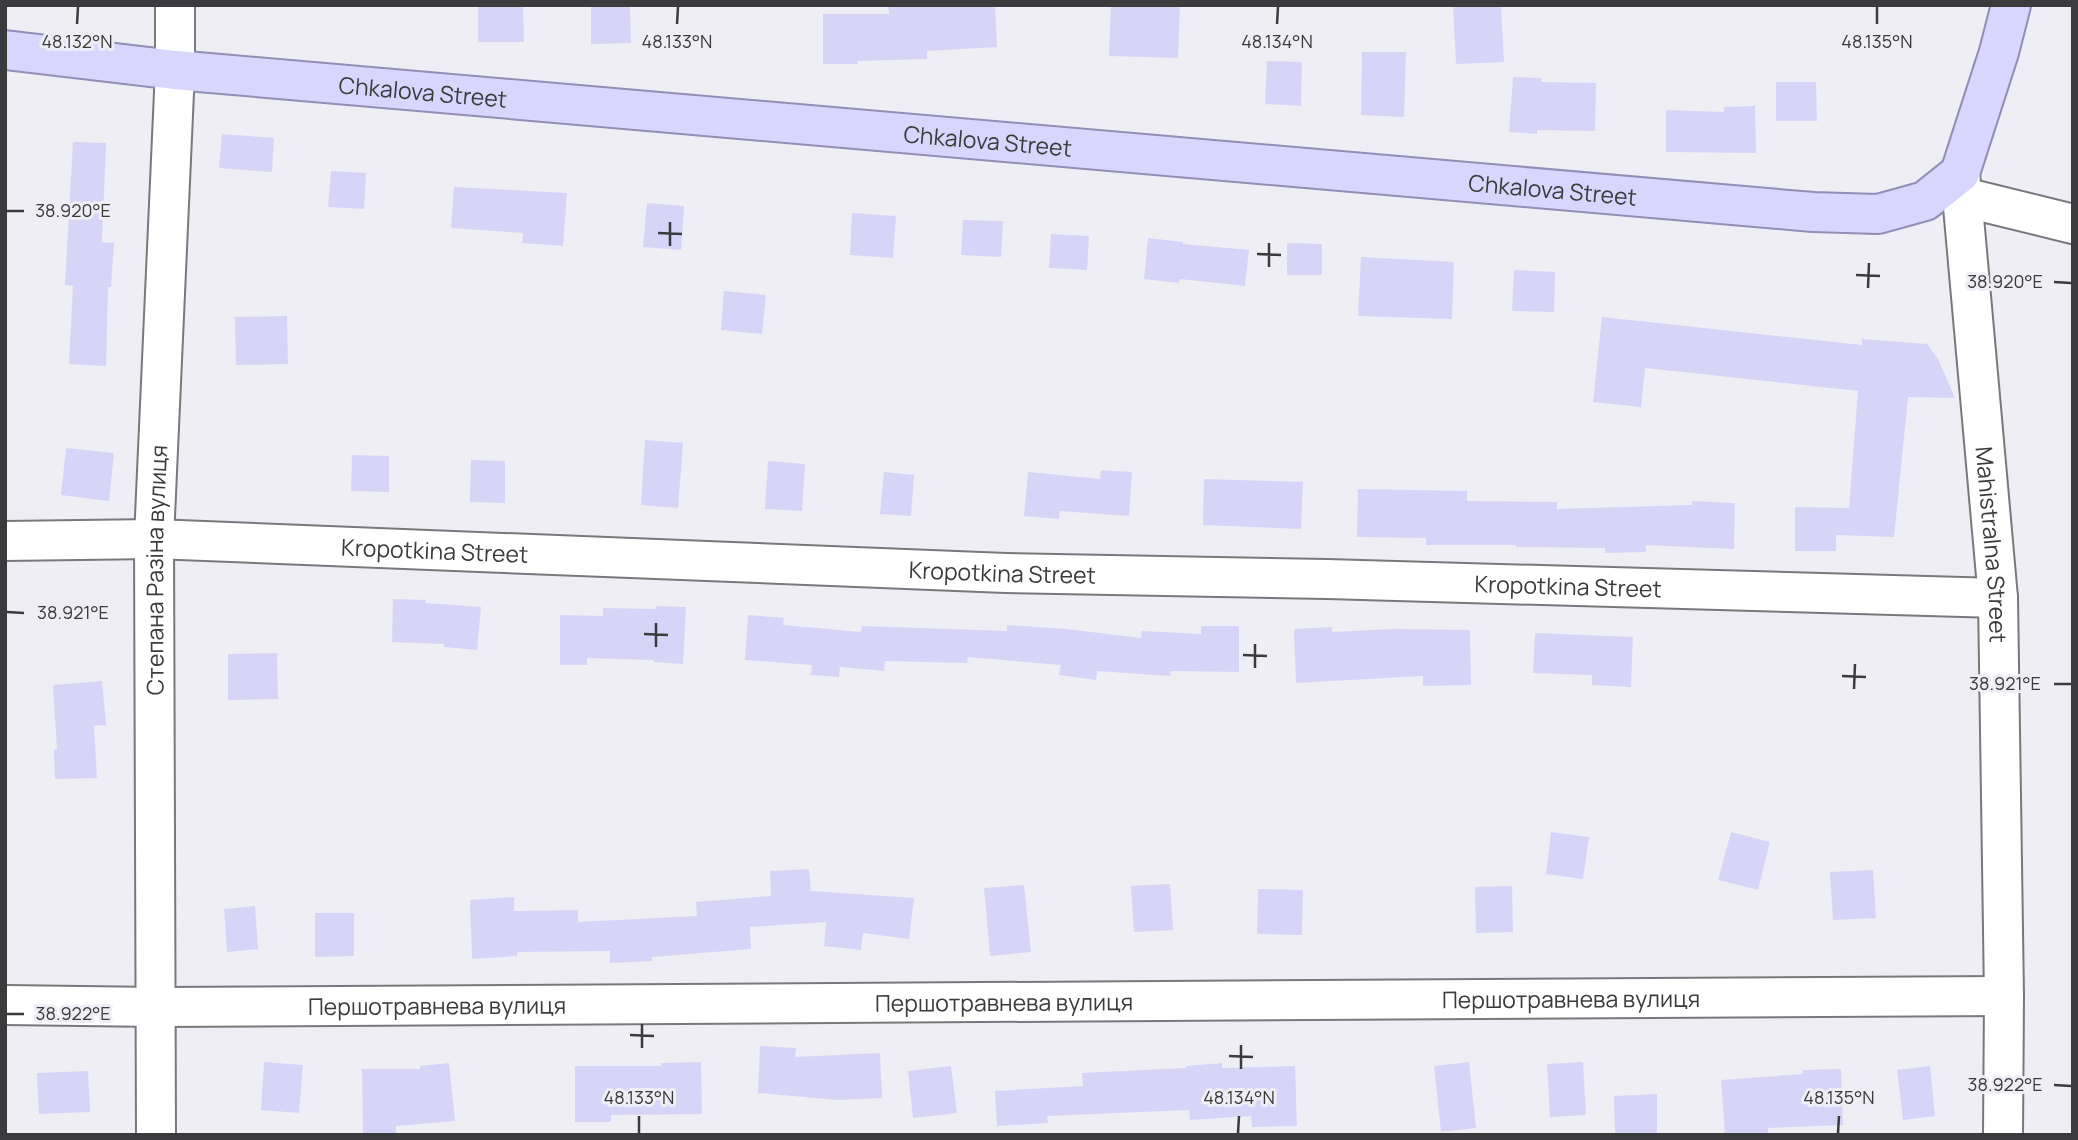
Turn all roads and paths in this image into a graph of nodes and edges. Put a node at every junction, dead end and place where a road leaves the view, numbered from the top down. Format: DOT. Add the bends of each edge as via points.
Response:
graph roads {
  1 [pos="175,5"];
  2 [pos="2011,5"];
  3 [pos="5,50"];
  4 [pos="175,70"];
  5 [pos="1962,185"];
  6 [pos="2073,224"];
  7 [pos="154,539"];
  8 [pos="5,541"];
  9 [pos="1998,598"];
  10 [pos="2004,996"];
  11 [pos="5,1005"];
  12 [pos="157,1007"];
  13 [pos="156,1135"];
  14 [pos="2003,1135"];
  1 -- 4 [label="street, Степана Разіна вулиця"];
  2 -- 5 [label="main road, Mahistralna Street"];
  3 -- 4 [label="main road, Chkalova Street"];
  4 -- 5 [label="main road, Chkalova Street" via="1813,212 1878,214"];
  4 -- 7 [label="street, Степана Разіна вулиця"];
  5 -- 6 [label="street"];
  5 -- 9 [label="street, Mahistralna Street"];
  7 -- 8 [label="street, Kropotkina Street"];
  7 -- 9 [label="street, Kropotkina Street" via="1006,573"];
  7 -- 12 [label="street, Степана Разіна вулиця"];
  9 -- 10 [label="street, Mahistralna Street"];
  10 -- 12 [label="street, Першотравнева вулиця"];
  10 -- 14 [label="street, Mahistralna Street"];
  11 -- 12 [label="street, Першотравнева вулиця"];
  12 -- 13 [label="street, Степана Разіна вулиця"];
}
